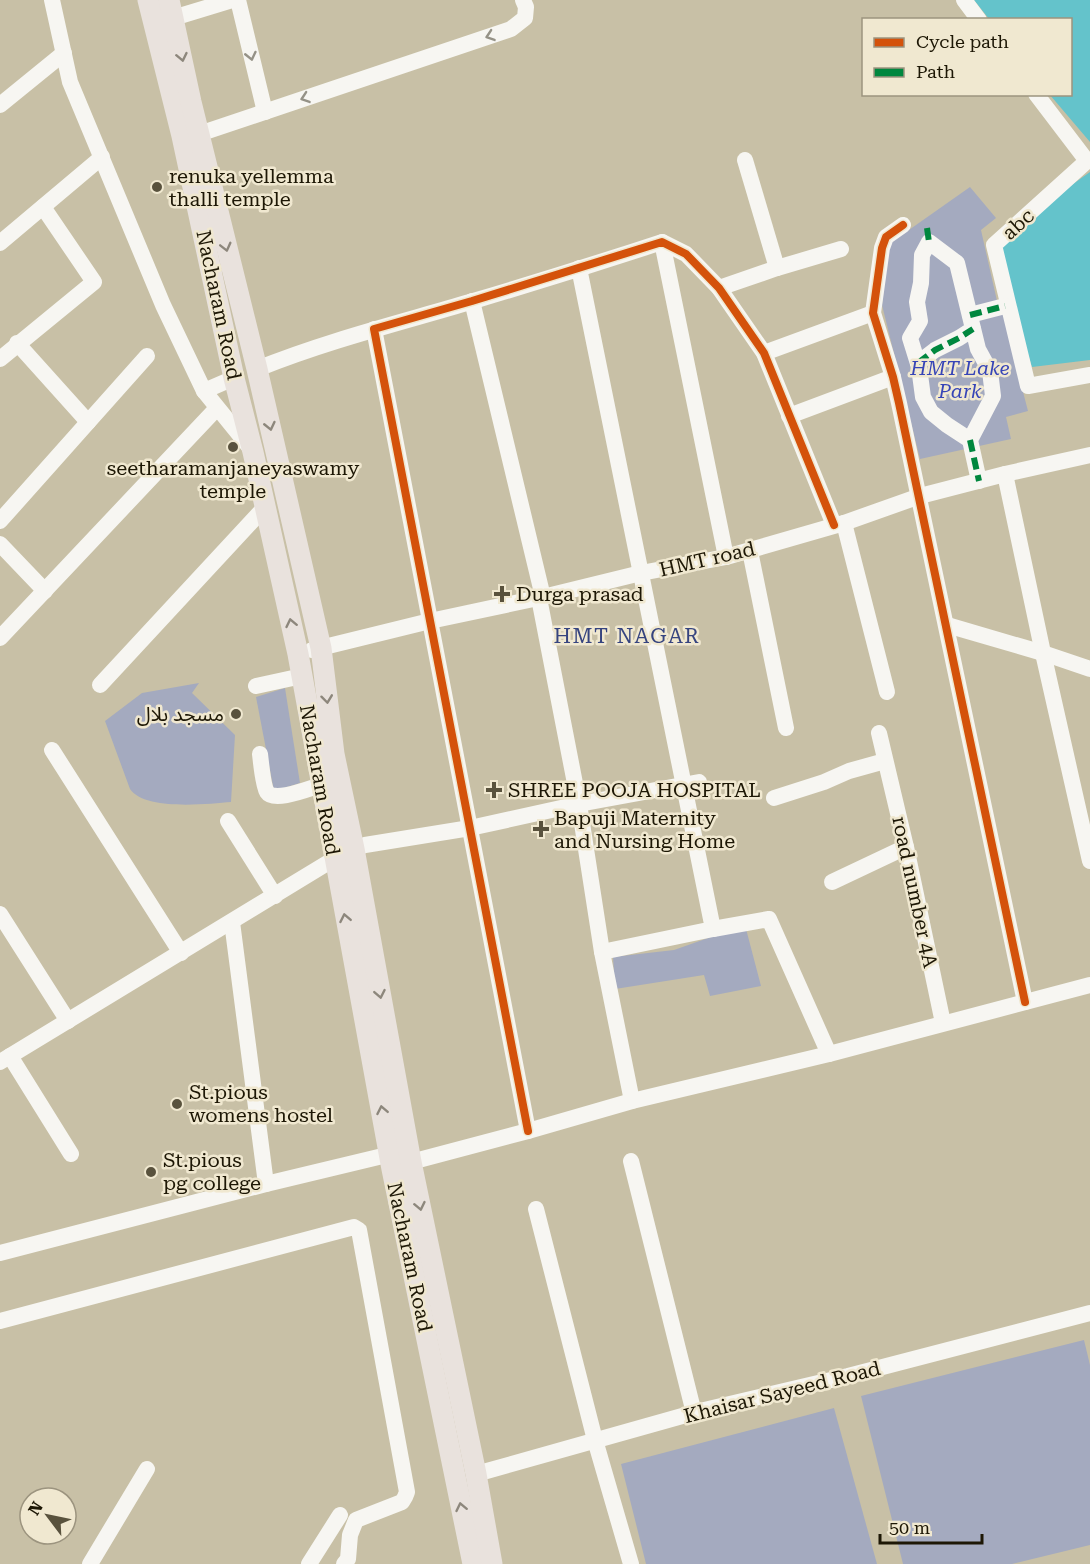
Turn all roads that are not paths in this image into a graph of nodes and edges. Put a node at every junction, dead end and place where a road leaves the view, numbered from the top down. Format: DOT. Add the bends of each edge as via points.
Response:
graph roads {
  1 [pos="52,0"];
  2 [pos="148,0"];
  3 [pos="232,0"];
  4 [pos="238,0"];
  5 [pos="523,0"];
  6 [pos="964,0"];
  7 [pos="171,9"];
  8 [pos="978,18"];
  9 [pos="64,53"];
  10 [pos="1038,96"];
  11 [pos="0,105"];
  12 [pos="265,112"];
  13 [pos="199,134"];
  14 [pos="102,157"];
  15 [pos="745,160"];
  16 [pos="198,165"];
  17 [pos="43,207"];
  18 [pos="903,225"];
  19 [pos="662,242"];
  20 [pos="0,243"];
  21 [pos="841,249"];
  22 [pos="579,268"];
  23 [pos="777,268"];
  24 [pos="719,288"];
  25 [pos="472,302"];
  26 [pos="1005,306"];
  27 [pos="873,313"];
  28 [pos="971,322"];
  29 [pos="374,329"];
  30 [pos="18,343"];
  31 [pos="764,353"];
  32 [pos="147,356"];
  33 [pos="0,359"];
  34 [pos="918,363"];
  35 [pos="257,369"];
  36 [pos="1090,375"];
  37 [pos="893,377"];
  38 [pos="234,378"];
  39 [pos="204,391"];
  40 [pos="218,408"];
  41 [pos="789,416"];
  42 [pos="87,422"];
  43 [pos="970,440"];
  44 [pos="253,452"];
  45 [pos="1090,455"];
  46 [pos="1005,474"];
  47 [pos="979,481"];
  48 [pos="920,496"];
  49 [pos="265,507"];
  50 [pos="0,521"];
  51 [pos="839,524"];
  52 [pos="0,544"];
  53 [pos="750,551"];
  54 [pos="726,557"];
  55 [pos="641,573"];
  56 [pos="45,591"];
  57 [pos="541,597"];
  58 [pos="430,621"];
  59 [pos="947,625"];
  60 [pos="0,639"];
  61 [pos="321,648"];
  62 [pos="1043,653"];
  63 [pos="298,654"];
  64 [pos="1090,669"];
  65 [pos="302,676"];
  66 [pos="100,685"];
  67 [pos="256,686"];
  68 [pos="887,692"];
  69 [pos="786,728"];
  70 [pos="879,733"];
  71 [pos="52,750"];
  72 [pos="260,754"];
  73 [pos="885,761"];
  74 [pos="691,783"];
  75 [pos="321,785"];
  76 [pos="774,798"];
  77 [pos="579,804"];
  78 [pos="228,821"];
  79 [pos="470,828"];
  80 [pos="906,847"];
  81 [pos="354,849"];
  82 [pos="334,859"];
  83 [pos="1090,861"];
  84 [pos="832,882"];
  85 [pos="275,896"];
  86 [pos="0,914"];
  87 [pos="232,922"];
  88 [pos="712,929"];
  89 [pos="602,952"];
  90 [pos="181,953"];
  91 [pos="1090,985"];
  92 [pos="1025,1002"];
  93 [pos="68,1021"];
  94 [pos="944,1023"];
  95 [pos="829,1054"];
  96 [pos="5,1059"];
  97 [pos="632,1101"];
  98 [pos="528,1131"];
  99 [pos="71,1154"];
  100 [pos="391,1154"];
  101 [pos="631,1161"];
  102 [pos="411,1162"];
  103 [pos="266,1184"];
  104 [pos="536,1209"];
  105 [pos="0,1253"];
  106 [pos="1090,1313"];
  107 [pos="0,1321"];
  108 [pos="694,1413"];
  109 [pos="595,1440"];
  110 [pos="147,1468"];
  111 [pos="476,1474"];
  112 [pos="339,1515"];
  113 [pos="90,1564"];
  114 [pos="309,1564"];
  115 [pos="344,1564"];
  116 [pos="473,1564"];
  117 [pos="492,1564"];
  118 [pos="631,1564"];
  1 -- 9 [label="street"];
  2 -- 16 [label="main road, Nacharam Road"];
  3 -- 7 [label="street"];
  4 -- 12 [label="street, one-way"];
  5 -- 12 [label="street, one-way" via="525,18 511,29"];
  6 -- 8 [label="street"];
  7 -- 13 [label="main road, Nacharam Road, one-way"];
  9 -- 11 [label="street"];
  9 -- 14 [label="street" via="70,81"];
  10 -- 36 [label="street, abc" via="1087,161 994,245 1028,386"];
  12 -- 13 [label="street"];
  13 -- 16 [label="main road, Nacharam Road"];
  14 -- 17 [label="street"];
  14 -- 39 [label="street" via="163,305"];
  15 -- 23 [label="street"];
  16 -- 35 [label="main road, Nacharam Road, one-way"];
  16 -- 38 [label="main road, Nacharam Road"];
  17 -- 20 [label="street"];
  17 -- 30 [label="street" via="94,282"];
  18 -- 27 [label="street" via="886,237 882,248"];
  19 -- 22 [label="street"];
  19 -- 24 [label="street" via="686,254"];
  19 -- 54 [label="street"];
  21 -- 23 [label="street"];
  22 -- 25 [label="street"];
  22 -- 55 [label="street"];
  23 -- 24 [label="street"];
  24 -- 31 [label="street"];
  25 -- 29 [label="street"];
  25 -- 57 [label="street"];
  26 -- 28 [label="street"];
  27 -- 31 [label="street"];
  27 -- 37 [label="street"];
  28 -- 34 [label="street" via="959,338"];
  28 -- 34 [label="street" via="957,263 928,235 917,302 920,321 910,338"];
  28 -- 43 [label="street" via="978,349 990,371 993,396"];
  29 -- 35 [label="street"];
  29 -- 58 [label="street"];
  30 -- 33 [label="street"];
  30 -- 42 [label="street"];
  31 -- 41 [label="street"];
  32 -- 42 [label="street"];
  34 -- 43 [label="street" via="923,397 931,412"];
  35 -- 61 [label="main road, Nacharam Road, one-way"];
  37 -- 41 [label="street"];
  37 -- 48 [label="street"];
  38 -- 39 [label="street"];
  38 -- 44 [label="main road, Nacharam Road"];
  39 -- 40 [label="street"];
  40 -- 44 [label="street"];
  40 -- 56 [label="street"];
  41 -- 51 [label="street"];
  42 -- 50 [label="street"];
  43 -- 47 [label="street"];
  44 -- 49 [label="main road, Nacharam Road"];
  45 -- 46 [label="street, HMT road"];
  46 -- 47 [label="street, HMT road"];
  46 -- 62 [label="street"];
  47 -- 48 [label="street, HMT road"];
  48 -- 51 [label="street, HMT road"];
  48 -- 59 [label="street"];
  63 -- 49 [label="main road, Nacharam Road, one-way"];
  49 -- 66 [label="street"];
  51 -- 53 [label="street, HMT road"];
  51 -- 68 [label="street"];
  52 -- 56 [label="street"];
  53 -- 54 [label="street, HMT road"];
  53 -- 69 [label="street"];
  54 -- 55 [label="street, HMT road"];
  55 -- 57 [label="street, HMT road"];
  55 -- 74 [label="street"];
  56 -- 60 [label="street"];
  57 -- 58 [label="street, HMT road"];
  57 -- 77 [label="street"];
  58 -- 61 [label="street, HMT road"];
  58 -- 79 [label="street"];
  59 -- 62 [label="street"];
  59 -- 92 [label="street"];
  61 -- 63 [label="street, HMT road"];
  61 -- 81 [label="main road, Nacharam Road, one-way" via="334,754"];
  62 -- 64 [label="street"];
  62 -- 83 [label="street"];
  63 -- 65 [label="main road, Nacharam Road"];
  65 -- 67 [label="street"];
  65 -- 75 [label="main road, Nacharam Road"];
  70 -- 73 [label="street, road number 4A"];
  71 -- 90 [label="street"];
  72 -- 75 [label="street" via="266,789 271,796"];
  73 -- 76 [label="street"];
  73 -- 80 [label="street, road number 4A"];
  74 -- 77 [label="street"];
  74 -- 88 [label="street"];
  75 -- 82 [label="main road, Nacharam Road"];
  77 -- 79 [label="street"];
  77 -- 89 [label="street"];
  78 -- 85 [label="street"];
  79 -- 81 [label="street"];
  79 -- 98 [label="street"];
  80 -- 84 [label="street"];
  80 -- 94 [label="street, road number 4A"];
  81 -- 82 [label="street"];
  81 -- 102 [label="main road, Nacharam Road, one-way"];
  82 -- 85 [label="street"];
  100 -- 82 [label="main road, Nacharam Road, one-way"];
  85 -- 87 [label="street"];
  86 -- 93 [label="street"];
  87 -- 90 [label="street"];
  87 -- 103 [label="street"];
  88 -- 89 [label="street"];
  88 -- 95 [label="street" via="769,919"];
  89 -- 97 [label="street"];
  90 -- 93 [label="street"];
  91 -- 92 [label="street"];
  92 -- 94 [label="street"];
  93 -- 96 [label="street"];
  94 -- 95 [label="street"];
  95 -- 97 [label="street"];
  96 -- 99 [label="street"];
  97 -- 98 [label="street"];
  98 -- 102 [label="street"];
  100 -- 103 [label="street"];
  116 -- 100 [label="main road, Nacharam Road, one-way"];
  101 -- 108 [label="street"];
  102 -- 111 [label="main road, Nacharam Road, one-way"];
  103 -- 105 [label="street"];
  104 -- 109 [label="street"];
  106 -- 108 [label="street, Khaisar Sayeed Road"];
  107 -- 115 [label="street" via="354,1227 365,1261 407,1492 402,1502 356,1520"];
  108 -- 109 [label="street, Khaisar Sayeed Road"];
  109 -- 111 [label="street, Khaisar Sayeed Road"];
  109 -- 118 [label="street"];
  110 -- 113 [label="street"];
  111 -- 117 [label="main road, Nacharam Road"];
  112 -- 114 [label="street"];
}
